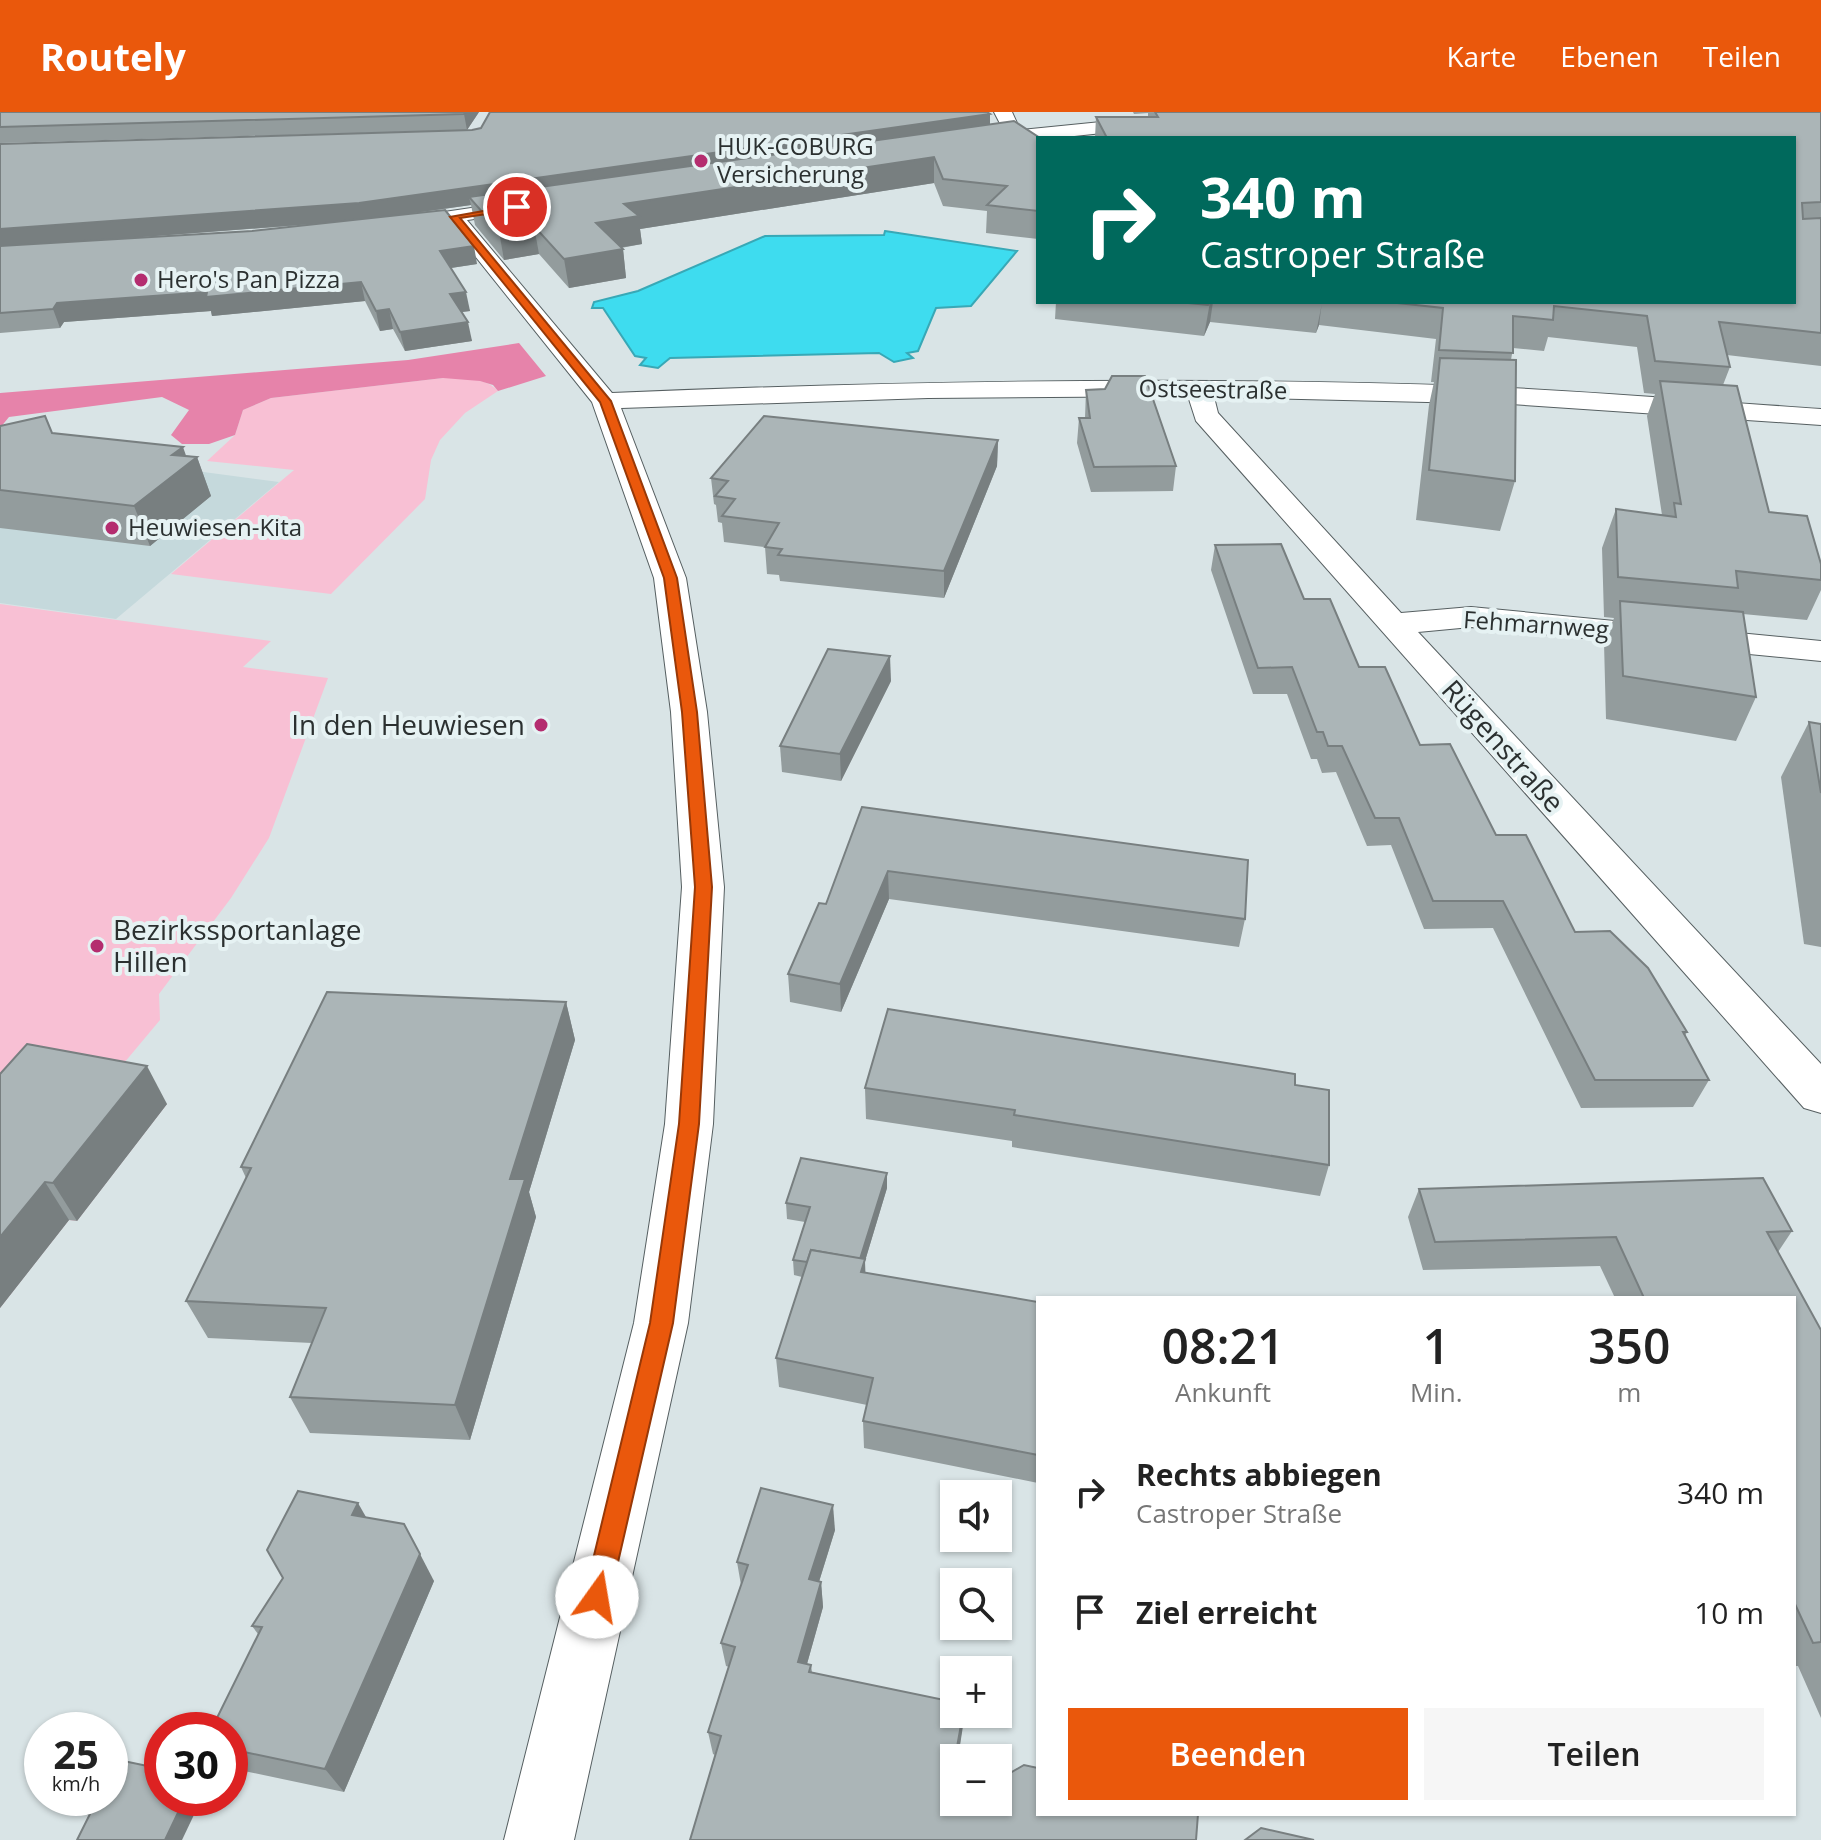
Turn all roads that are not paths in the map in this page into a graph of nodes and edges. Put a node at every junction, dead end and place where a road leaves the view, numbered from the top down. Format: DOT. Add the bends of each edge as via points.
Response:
graph roads {
  1 [pos="1003,112"];
  2 [pos="1252,112"];
  3 [pos="1014,135"];
  4 [pos="952,144"];
  5 [pos="1036,144"];
  6 [pos="548,203"];
  7 [pos="454,217"];
  8 [pos="361,229"];
  9 [pos="1199,388"];
  10 [pos="605,401"];
  11 [pos="1821,417"];
  12 [pos="1394,624"];
  13 [pos="1821,651"];
  14 [pos="1821,1095"];
  15 [pos="539,1840"];
  1 -- 3 [label="street"];
  2 -- 3 [label="street"];
  3 -- 4 [label="street"];
  3 -- 5 [label="street"];
  6 -- 7 [label="street"];
  7 -- 8 [label="street"];
  7 -- 10 [label="street"];
  9 -- 10 [label="street, Ostseestraße" via="862,389"];
  9 -- 11 [label="street, Ostseestraße" via="1470,394"];
  9 -- 12 [label="street, Rügenstraße" via="1205,415"];
  10 -- 15 [label="street" via="670,578 691,728 703,887 701,946 689,1124 661,1323"];
  12 -- 13 [label="street, Fehmarnweg" via="1471,617"];
  12 -- 14 [label="street, Rügenstraße"];
}
